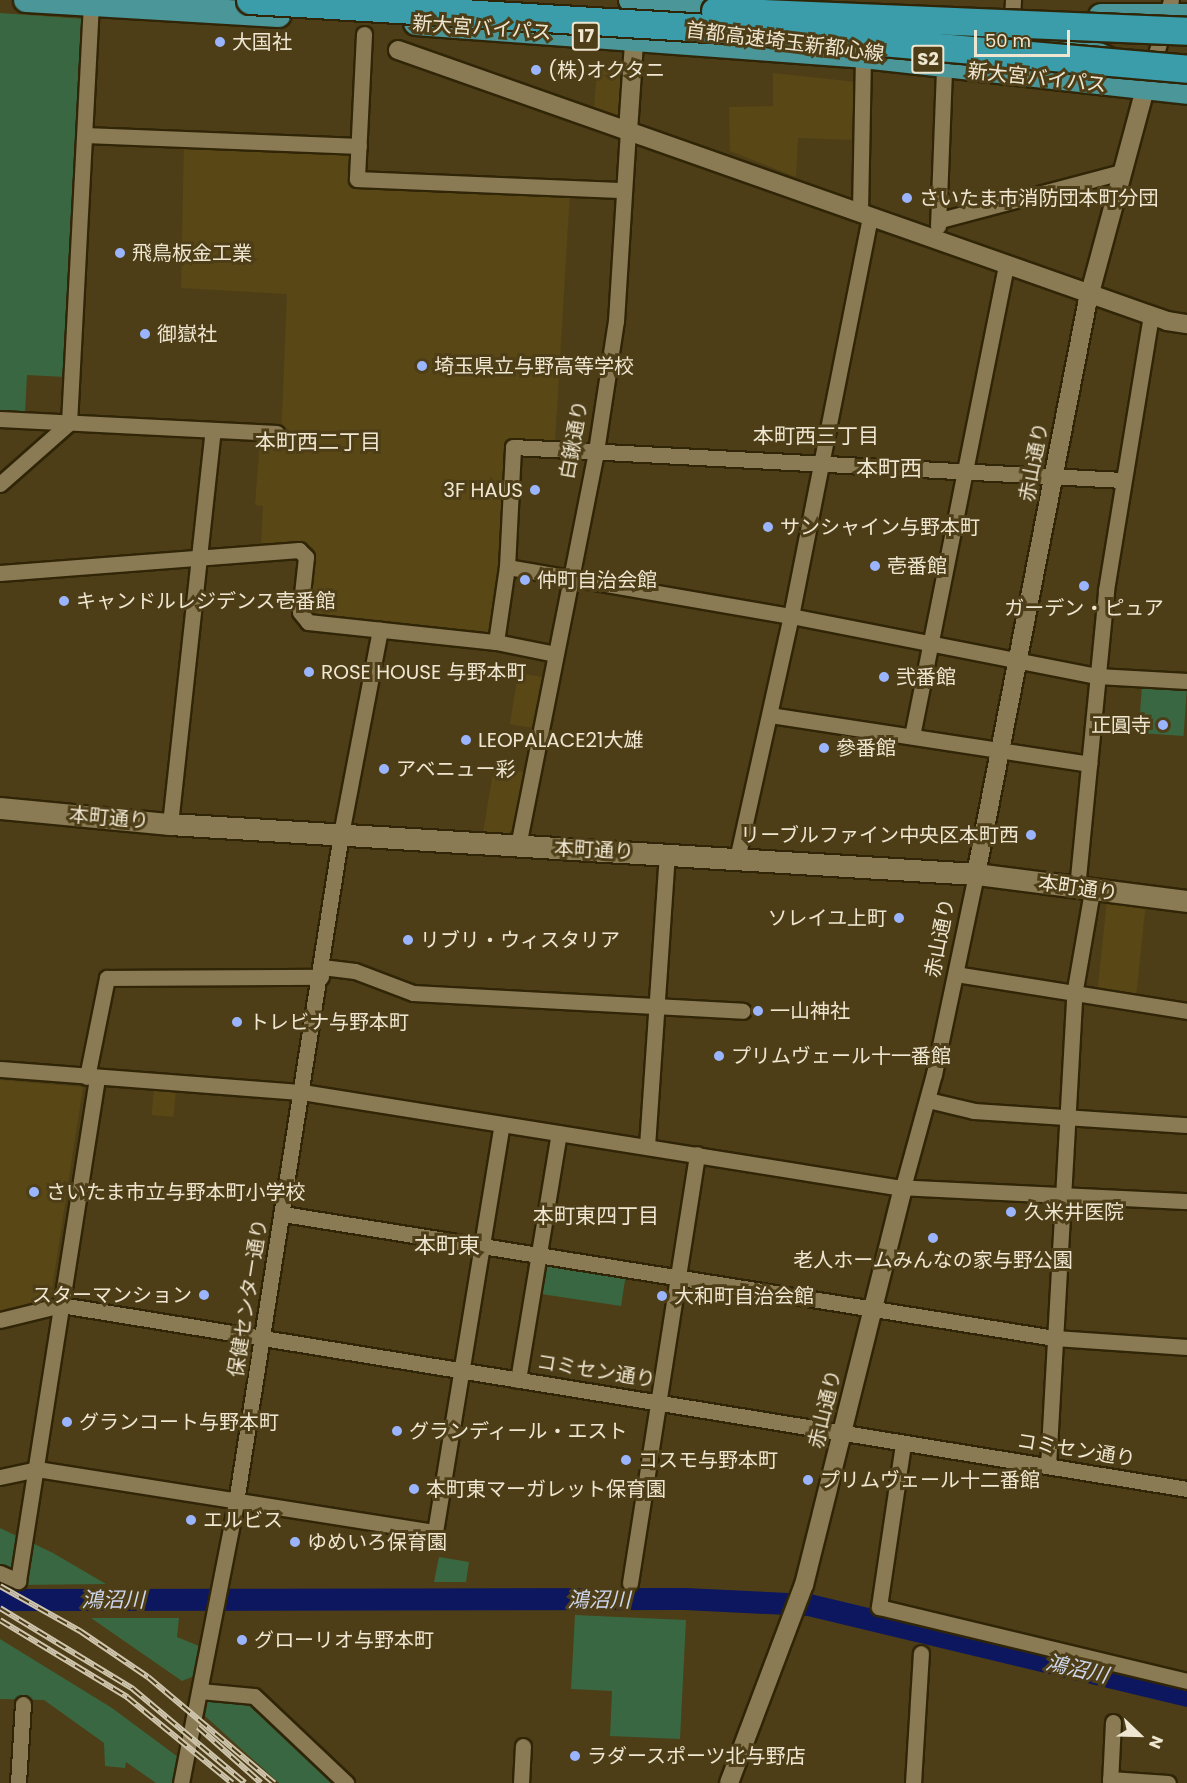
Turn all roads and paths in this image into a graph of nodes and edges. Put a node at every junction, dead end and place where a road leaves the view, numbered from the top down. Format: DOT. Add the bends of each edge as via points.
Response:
graph roads {
  1 [pos="26,0"];
  2 [pos="250,0"];
  3 [pos="525,0"];
  4 [pos="631,0"];
  5 [pos="636,0"];
  6 [pos="91,5"];
  7 [pos="862,6"];
  8 [pos="1009,13"];
  9 [pos="1178,16"];
  10 [pos="675,19"];
  11 [pos="364,34"];
  12 [pos="1161,39"];
  13 [pos="634,40"];
  14 [pos="1187,42"];
  15 [pos="398,50"];
  16 [pos="1187,52"];
  17 [pos="863,56"];
  18 [pos="944,68"];
  19 [pos="1187,69"];
  20 [pos="1148,81"];
  21 [pos="1187,86"];
  22 [pos="1187,93"];
  23 [pos="628,131"];
  24 [pos="86,135"];
  25 [pos="359,146"];
  26 [pos="1122,172"];
  27 [pos="624,190"];
  28 [pos="865,214"];
  29 [pos="940,220"];
  30 [pos="933,238"];
  31 [pos="1006,264"];
  32 [pos="1090,294"];
  33 [pos="1151,315"];
  34 [pos="1187,324"];
  35 [pos="0,419"];
  36 [pos="69,423"];
  37 [pos="213,430"];
  38 [pos="278,433"];
  39 [pos="596,451"];
  40 [pos="819,462"];
  41 [pos="965,470"];
  42 [pos="1055,475"];
  43 [pos="1123,480"];
  44 [pos="0,484"];
  45 [pos="202,558"];
  46 [pos="507,567"];
  47 [pos="0,573"];
  48 [pos="572,576"];
  49 [pos="791,616"];
  50 [pos="380,630"];
  51 [pos="496,642"];
  52 [pos="930,644"];
  53 [pos="555,654"];
  54 [pos="1018,661"];
  55 [pos="1097,676"];
  56 [pos="1187,681"];
  57 [pos="770,715"];
  58 [pos="912,736"];
  59 [pos="1000,750"];
  60 [pos="1089,764"];
  61 [pos="0,808"];
  62 [pos="170,824"];
  63 [pos="341,834"];
  64 [pos="518,846"];
  65 [pos="667,854"];
  66 [pos="737,859"];
  67 [pos="976,874"];
  68 [pos="1084,890"];
  69 [pos="1187,901"];
  70 [pos="322,972"];
  71 [pos="956,974"];
  72 [pos="1074,995"];
  73 [pos="657,1006"];
  74 [pos="743,1011"];
  75 [pos="1187,1011"];
  76 [pos="0,1069"];
  77 [pos="92,1077"];
  78 [pos="302,1092"];
  79 [pos="928,1100"];
  80 [pos="1069,1117"];
  81 [pos="502,1125"];
  82 [pos="1187,1125"];
  83 [pos="559,1133"];
  84 [pos="647,1146"];
  85 [pos="697,1154"];
  86 [pos="903,1187"];
  87 [pos="1064,1194"];
  88 [pos="1187,1201"];
  89 [pos="283,1214"];
  90 [pos="481,1247"];
  91 [pos="538,1257"];
  92 [pos="677,1279"];
  93 [pos="61,1305"];
  94 [pos="874,1310"];
  95 [pos="0,1320"];
  96 [pos="1054,1338"];
  97 [pos="262,1339"];
  98 [pos="1187,1347"];
  99 [pos="461,1371"];
  100 [pos="518,1380"];
  101 [pos="657,1401"];
  102 [pos="842,1432"];
  103 [pos="903,1444"];
  104 [pos="1048,1466"];
  105 [pos="37,1469"];
  106 [pos="0,1477"];
  107 [pos="1187,1489"];
  108 [pos="236,1502"];
  109 [pos="0,1573"];
  110 [pos="630,1583"];
  111 [pos="921,1653"];
  112 [pos="1187,1681"];
  113 [pos="200,1691"];
  114 [pos="23,1704"];
  115 [pos="1113,1722"];
  116 [pos="524,1746"];
  117 [pos="1110,1781"];
  118 [pos="18,1783"];
  119 [pos="181,1783"];
  120 [pos="346,1783"];
  121 [pos="521,1783"];
  122 [pos="729,1783"];
  123 [pos="913,1783"];
  124 [pos="1168,1783"];
  1 -- 6 [label="highway, 新大宮バイパス / 17"];
  2 -- 10 [label="highway, bridge"];
  3 -- 10 [label="highway"];
  4 -- 5 [label="highway"];
  5 -- 7 [label="highway"];
  5 -- 13 [label="street, 白鍬通り"];
  6 -- 13 [label="highway, 新大宮バイパス / 17" via="365,19"];
  6 -- 24 [label="street"];
  7 -- 8 [label="highway"];
  8 -- 9 [label="highway"];
  8 -- 20 [label="highway" via="1135,70"];
  9 -- 10 [label="highway, 首都高速埼玉新都心線 / S2, bridge"];
  9 -- 12 [label="street"];
  10 -- 16 [label="highway" via="744,20"];
  10 -- 19 [label="highway, bridge"];
  10 -- 21 [label="highway, 首都高速埼玉新都心線 / S2, bridge" via="783,43"];
  11 -- 25 [label="street"];
  12 -- 14 [label="highway"];
  12 -- 20 [label="street"];
  13 -- 17 [label="highway, 新大宮バイパス / 17"];
  13 -- 23 [label="street, 白鍬通り"];
  15 -- 23 [label="street"];
  17 -- 18 [label="highway, 新大宮バイパス / 17"];
  17 -- 28 [label="street"];
  18 -- 20 [label="highway, 新大宮バイパス / 17"];
  18 -- 29 [label="street"];
  20 -- 22 [label="highway, 新大宮バイパス / 17"];
  20 -- 26 [label="street, 赤山通り"];
  23 -- 27 [label="street, 白鍬通り"];
  23 -- 28 [label="street"];
  24 -- 25 [label="street"];
  24 -- 36 [label="street"];
  25 -- 27 [label="street" via="357,179"];
  26 -- 29 [label="street"];
  26 -- 32 [label="street, 赤山通り"];
  27 -- 39 [label="street, 白鍬通り" via="616,321"];
  28 -- 30 [label="street"];
  28 -- 40 [label="street"];
  29 -- 30 [label="street"];
  30 -- 31 [label="street"];
  31 -- 32 [label="street"];
  31 -- 41 [label="street"];
  32 -- 33 [label="street"];
  32 -- 42 [label="street, 赤山通り"];
  33 -- 34 [label="street"];
  33 -- 43 [label="street"];
  35 -- 36 [label="street"];
  36 -- 37 [label="street"];
  36 -- 44 [label="street"];
  37 -- 38 [label="street"];
  37 -- 45 [label="street"];
  39 -- 40 [label="street"];
  39 -- 46 [label="street" via="513,447"];
  39 -- 48 [label="street, 白鍬通り"];
  40 -- 41 [label="street"];
  40 -- 49 [label="street"];
  41 -- 42 [label="street"];
  41 -- 52 [label="street"];
  42 -- 43 [label="street"];
  42 -- 54 [label="street, 赤山通り"];
  43 -- 55 [label="street"];
  45 -- 47 [label="street"];
  45 -- 50 [label="street" via="303,551 306,558 302,617 308,622"];
  45 -- 62 [label="street"];
  46 -- 48 [label="street"];
  46 -- 51 [label="street"];
  48 -- 49 [label="street"];
  48 -- 53 [label="street, 白鍬通り"];
  49 -- 52 [label="street"];
  49 -- 57 [label="street"];
  50 -- 51 [label="street"];
  50 -- 63 [label="street, 保健センター通り"];
  51 -- 53 [label="street"];
  52 -- 54 [label="street"];
  52 -- 58 [label="street"];
  53 -- 64 [label="street, 白鍬通り"];
  54 -- 55 [label="street"];
  54 -- 59 [label="street, 赤山通り"];
  55 -- 56 [label="street"];
  55 -- 60 [label="street"];
  57 -- 58 [label="street"];
  57 -- 66 [label="street"];
  58 -- 59 [label="street"];
  59 -- 60 [label="street"];
  59 -- 67 [label="street, 赤山通り"];
  60 -- 68 [label="street"];
  61 -- 62 [label="main road, 本町通り"];
  62 -- 63 [label="main road, 本町通り"];
  63 -- 64 [label="main road, 本町通り"];
  63 -- 70 [label="street, 保健センター通り"];
  64 -- 65 [label="main road, 本町通り"];
  65 -- 66 [label="main road, 本町通り"];
  65 -- 73 [label="street"];
  66 -- 67 [label="main road, 本町通り"];
  67 -- 68 [label="main road, 本町通り"];
  67 -- 71 [label="street, 赤山通り"];
  68 -- 69 [label="main road, 本町通り"];
  68 -- 72 [label="street"];
  70 -- 73 [label="street" via="355,971 413,993"];
  70 -- 77 [label="street" via="107,978"];
  70 -- 78 [label="street, 保健センター通り"];
  71 -- 72 [label="street"];
  71 -- 79 [label="street, 赤山通り"];
  72 -- 75 [label="street"];
  72 -- 80 [label="street"];
  73 -- 74 [label="street"];
  73 -- 84 [label="street"];
  76 -- 77 [label="street"];
  77 -- 78 [label="street"];
  77 -- 93 [label="street"];
  78 -- 81 [label="street"];
  78 -- 89 [label="street, 保健センター通り"];
  79 -- 80 [label="street" via="974,1111"];
  79 -- 86 [label="street, 赤山通り"];
  80 -- 82 [label="street"];
  80 -- 87 [label="street"];
  81 -- 83 [label="street"];
  81 -- 90 [label="street"];
  83 -- 84 [label="street"];
  83 -- 91 [label="street"];
  84 -- 85 [label="street"];
  85 -- 86 [label="street"];
  85 -- 92 [label="street"];
  86 -- 87 [label="street"];
  86 -- 94 [label="street, 赤山通り"];
  87 -- 88 [label="street"];
  87 -- 96 [label="street"];
  89 -- 90 [label="street"];
  89 -- 97 [label="street, 保健センター通り"];
  90 -- 91 [label="street"];
  90 -- 99 [label="street"];
  91 -- 92 [label="street"];
  91 -- 100 [label="street"];
  92 -- 94 [label="street"];
  92 -- 101 [label="street"];
  93 -- 95 [label="street, コミセン通り"];
  93 -- 97 [label="street, コミセン通り"];
  93 -- 105 [label="street"];
  94 -- 96 [label="street"];
  94 -- 102 [label="street, 赤山通り"];
  96 -- 98 [label="street"];
  96 -- 104 [label="street"];
  97 -- 99 [label="street, コミセン通り"];
  97 -- 108 [label="street, 保健センター通り"];
  99 -- 100 [label="street, コミセン通り"];
  99 -- 108 [label="street" via="435,1532"];
  100 -- 101 [label="street, コミセン通り"];
  101 -- 102 [label="street, コミセン通り"];
  101 -- 110 [label="street"];
  102 -- 103 [label="street, コミセン通り"];
  102 -- 122 [label="street, 赤山通り" via="802,1594"];
  103 -- 104 [label="street, コミセン通り"];
  103 -- 112 [label="street" via="879,1607"];
  104 -- 107 [label="street, コミセン通り"];
  105 -- 106 [label="street"];
  105 -- 108 [label="street"];
  105 -- 109 [label="street" via="18,1581"];
  108 -- 113 [label="street, 保健センター通り"];
  111 -- 123 [label="street"];
  113 -- 119 [label="street"];
  113 -- 120 [label="street" via="254,1696"];
  114 -- 118 [label="street"];
  115 -- 117 [label="street"];
  116 -- 121 [label="street"];
  117 -- 124 [label="street"];
}
